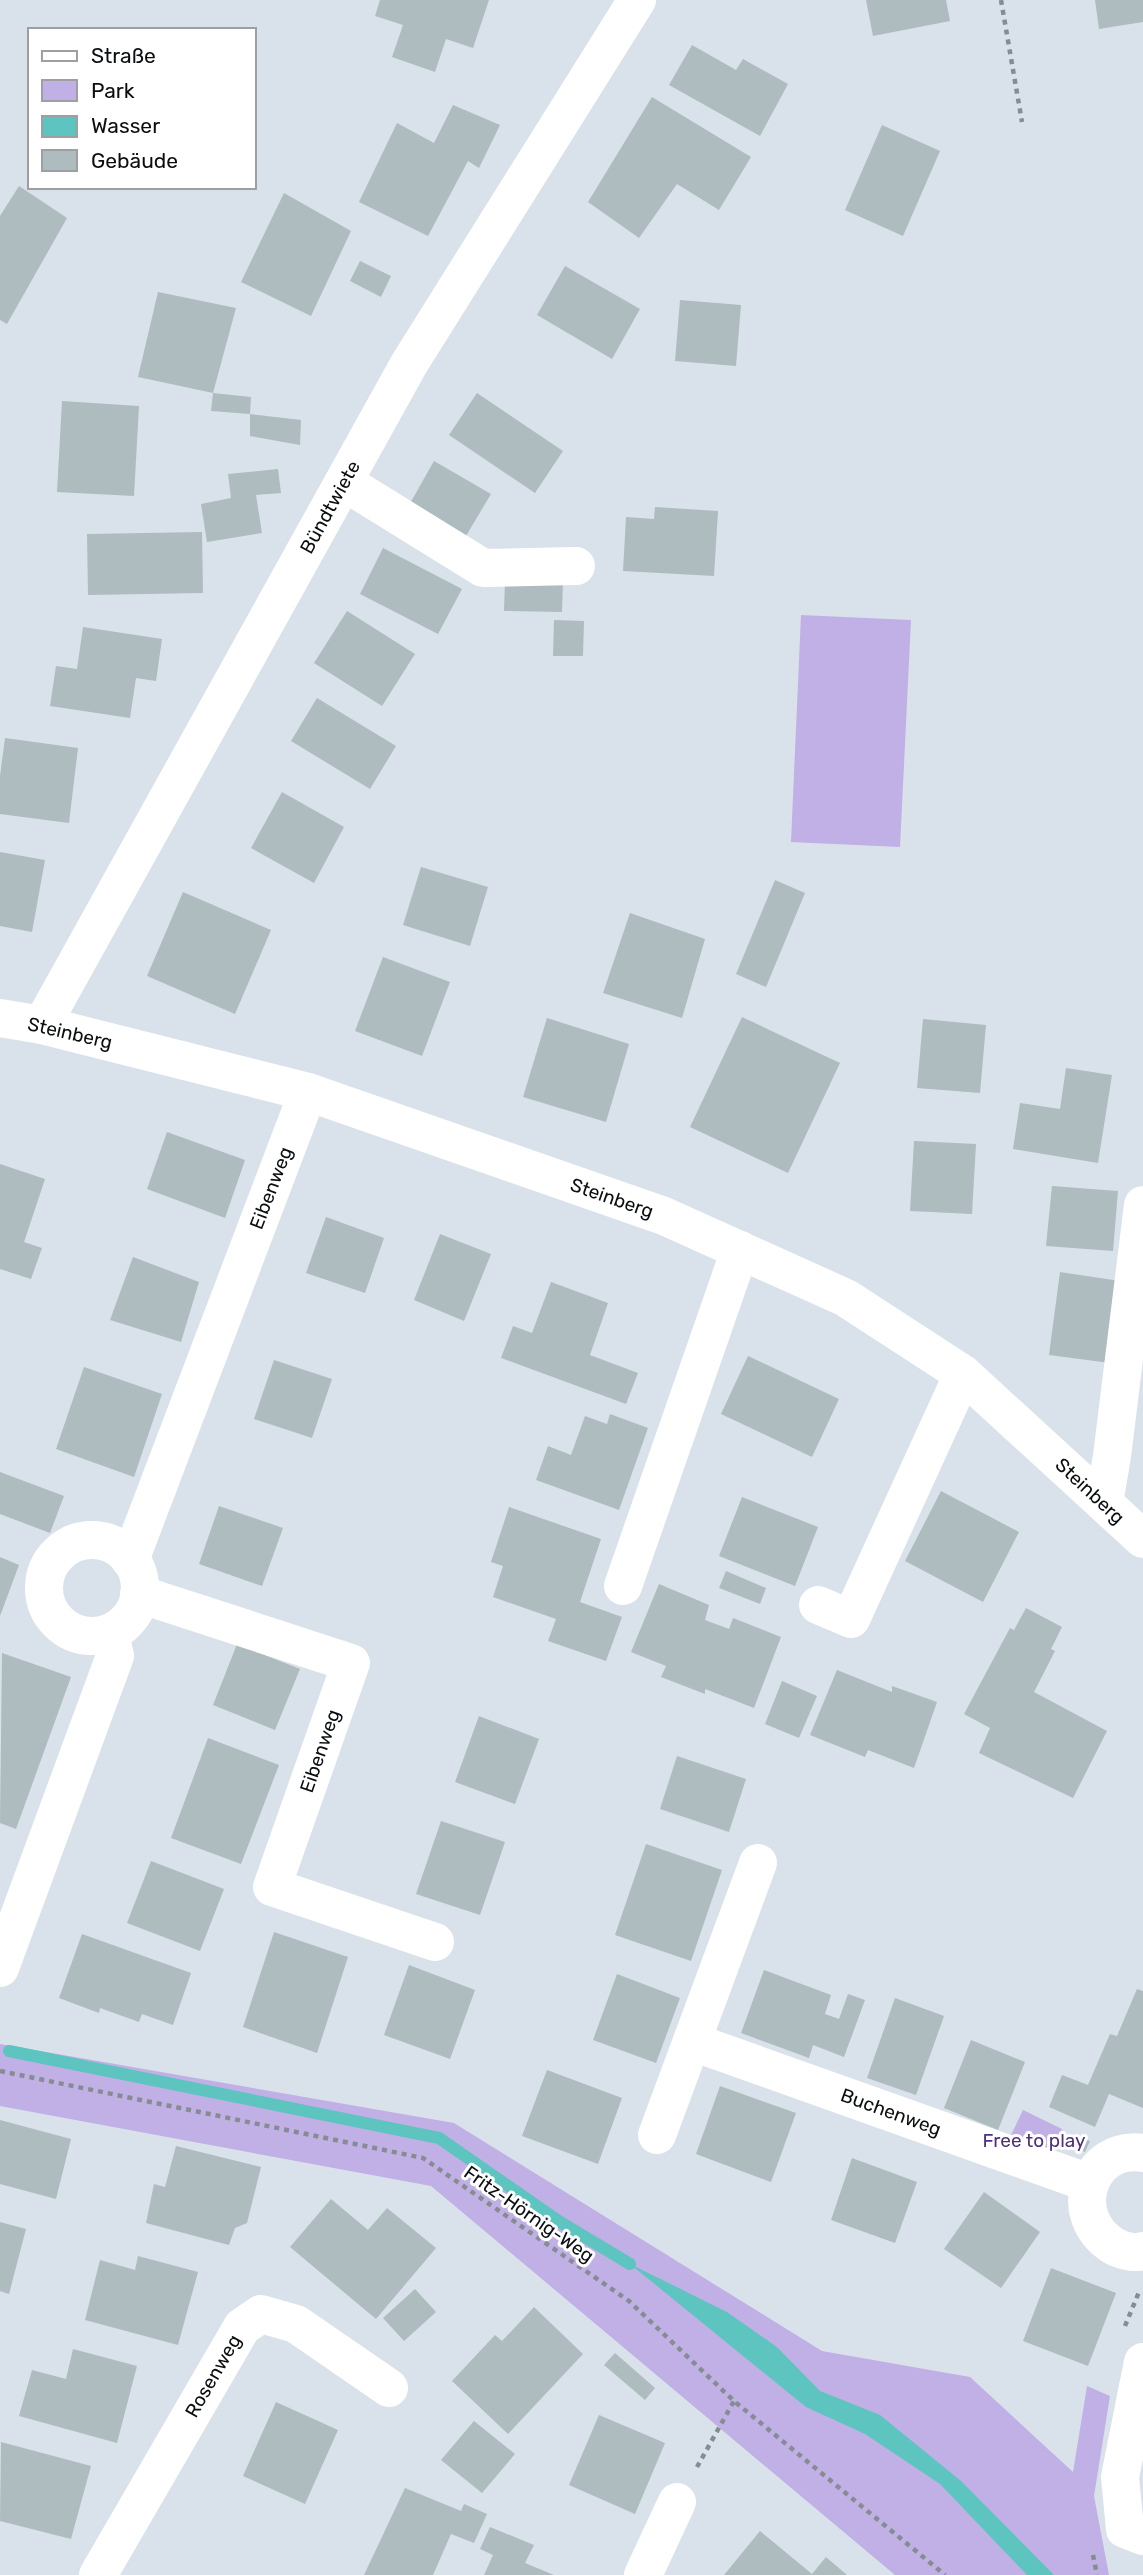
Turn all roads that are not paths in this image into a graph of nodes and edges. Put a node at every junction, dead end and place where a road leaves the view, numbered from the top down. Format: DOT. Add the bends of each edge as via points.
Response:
graph roads {
  1 [pos="637,0"];
  2 [pos="344,482"];
  3 [pos="576,566"];
  4 [pos="0,1017"];
  5 [pos="42,1025"];
  6 [pos="308,1092"];
  7 [pos="1143,1205"];
  8 [pos="740,1250"];
  9 [pos="963,1374"];
  10 [pos="1104,1503"];
  11 [pos="1143,1539"];
  12 [pos="135,1577"];
  13 [pos="623,1586"];
  14 [pos="818,1605"];
  15 [pos="110,1633"];
  16 [pos="758,1863"];
  17 [pos="435,1942"];
  18 [pos="0,1968"];
  19 [pos="693,2042"];
  20 [pos="657,2135"];
  21 [pos="1143,2152"];
  22 [pos="1089,2183"];
  23 [pos="1143,2251"];
  24 [pos="1143,2362"];
  25 [pos="388,2388"];
  26 [pos="677,2502"];
  27 [pos="1143,2536"];
  28 [pos="98,2575"];
  29 [pos="643,2575"];
  1 -- 2 [label="street, Bündtwiete" via="409,364"];
  2 -- 3 [label="street" via="483,568"];
  2 -- 5 [label="street, Bündtwiete"];
  4 -- 5 [label="street, Steinberg"];
  5 -- 6 [label="street, Steinberg"];
  6 -- 8 [label="street, Steinberg" via="664,1216"];
  6 -- 12 [label="street, Eibenweg"];
  7 -- 10 [label="street"];
  8 -- 9 [label="street, Steinberg" via="846,1298"];
  8 -- 13 [label="street"];
  9 -- 10 [label="street, Steinberg"];
  9 -- 14 [label="street" via="851,1619"];
  10 -- 11 [label="street, Steinberg"];
  12 -- 15 [label="street, Eibenweg" via="135,1610"];
  12 -- 15 [label="street, Eibenweg" via="117,1548 101,1541 66,1547 45,1576 48,1611 60,1625 93,1637"];
  12 -- 17 [label="street, Eibenweg" via="351,1662 272,1887"];
  15 -- 18 [label="street" via="115,1656"];
  16 -- 19 [label="street"];
  19 -- 20 [label="street"];
  19 -- 22 [label="street, Buchenweg"];
  21 -- 22 [label="street" via="1115,2156"];
  22 -- 23 [label="street" via="1090,2222 1101,2238 1118,2249"];
  24 -- 27 [label="street" via="1120,2477 1125,2529"];
  25 -- 28 [label="street, Rosenweg" via="296,2324 261,2314 242,2327"];
  26 -- 29 [label="street"];
}
